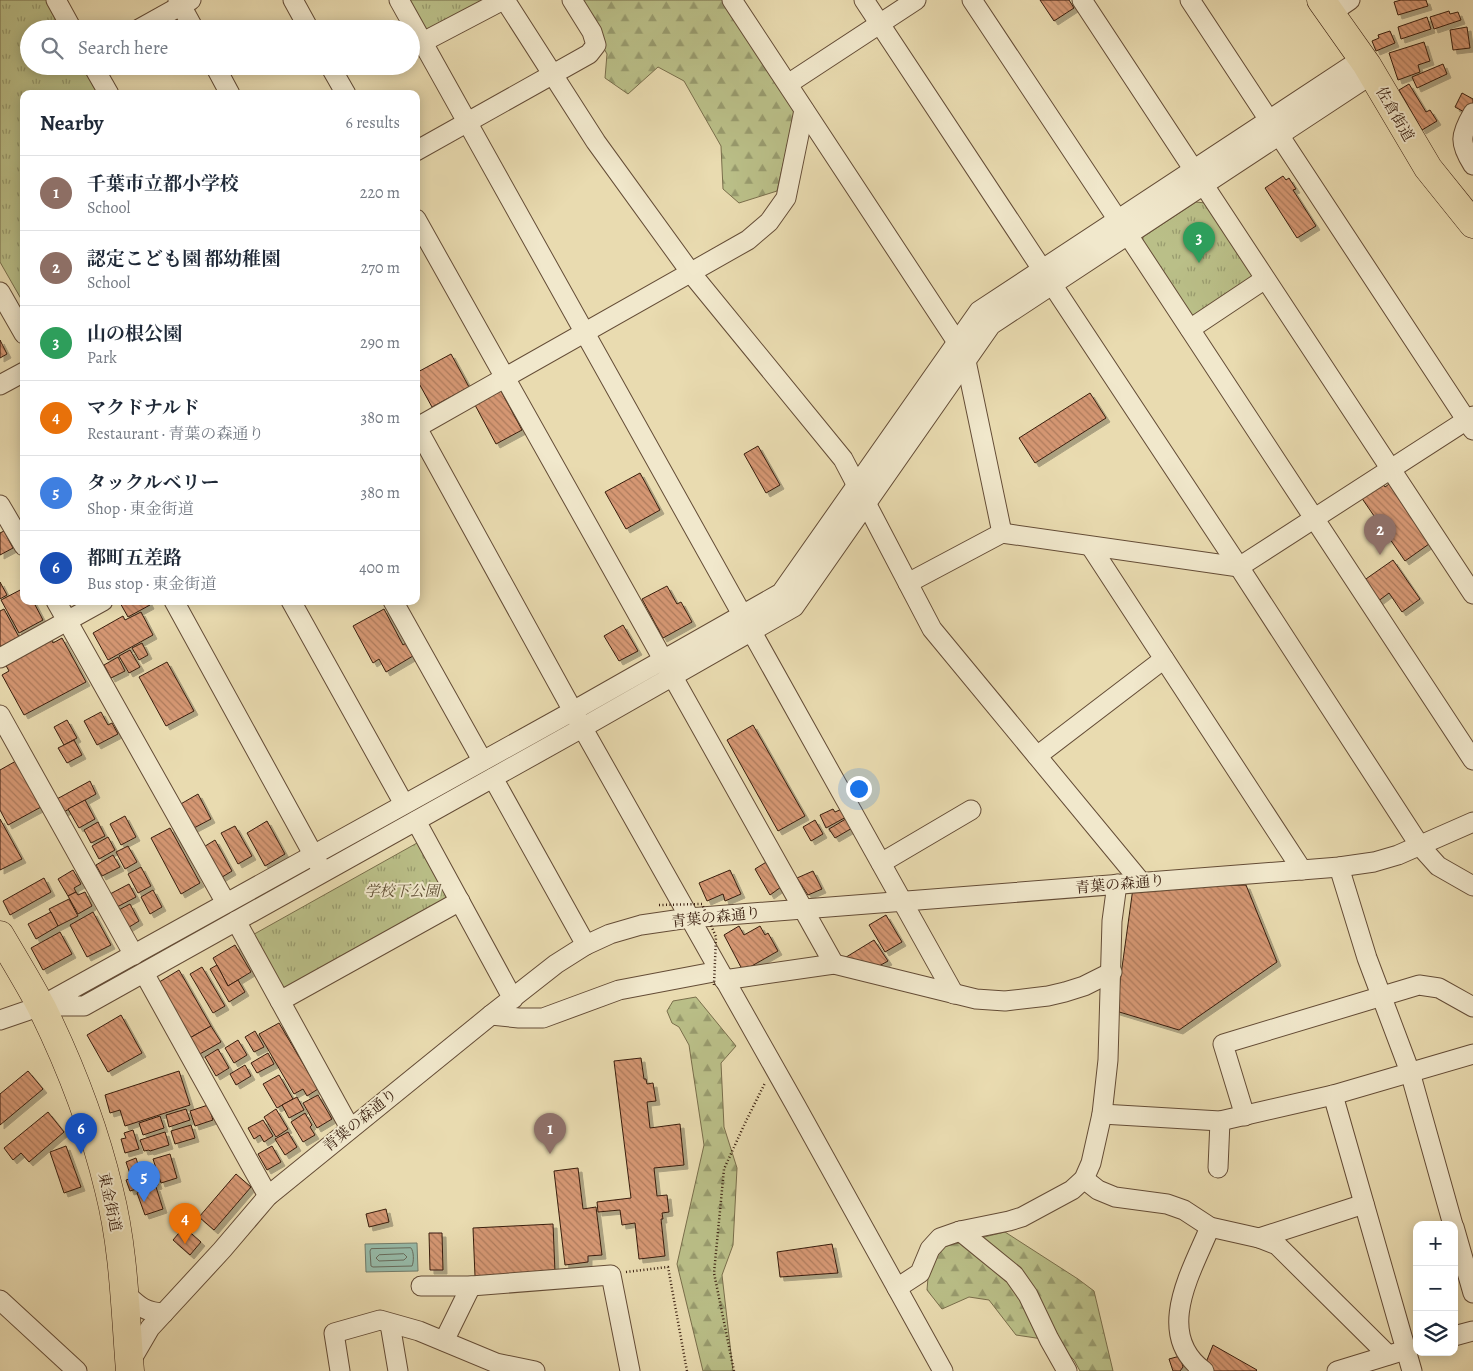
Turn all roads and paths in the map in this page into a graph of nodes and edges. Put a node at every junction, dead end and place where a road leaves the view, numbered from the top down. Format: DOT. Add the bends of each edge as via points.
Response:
graph roads {
  1 [pos="56,0"];
  2 [pos="293,0"];
  3 [pos="399,0"];
  4 [pos="504,0"];
  5 [pos="572,0"];
  6 [pos="732,0"];
  7 [pos="864,0"];
  8 [pos="916,0"];
  9 [pos="972,0"];
  10 [pos="1082,0"];
  11 [pos="1190,0"];
  12 [pos="183,2"];
  13 [pos="1334,4"];
  14 [pos="67,20"];
  15 [pos="154,20"];
  16 [pos="190,20"];
  17 [pos="304,20"];
  18 [pos="410,20"];
  19 [pos="880,24"];
  20 [pos="420,37"];
  21 [pos="423,42"];
  22 [pos="1367,65"];
  23 [pos="553,74"];
  24 [pos="98,75"];
  25 [pos="219,75"];
  26 [pos="335,75"];
  27 [pos="788,84"];
  28 [pos="107,90"];
  29 [pos="228,90"];
  30 [pos="344,90"];
  31 [pos="804,110"];
  32 [pos="1473,113"];
  33 [pos="468,122"];
  34 [pos="1274,128"];
  35 [pos="420,149"];
  36 [pos="1473,165"];
  37 [pos="1199,177"];
  38 [pos="1468,209"];
  39 [pos="420,226"];
  40 [pos="1123,227"];
  41 [pos="691,273"];
  42 [pos="1047,277"];
  43 [pos="1265,278"];
  44 [pos="0,292"];
  45 [pos="20,327"];
  46 [pos="1190,329"];
  47 [pos="584,332"];
  48 [pos="957,342"];
  49 [pos="966,361"];
  50 [pos="20,374"];
  51 [pos="504,377"];
  52 [pos="0,385"];
  53 [pos="1471,422"];
  54 [pos="420,425"];
  55 [pos="420,434"];
  56 [pos="1391,469"];
  57 [pos="857,486"];
  58 [pos="866,503"];
  59 [pos="0,505"];
  60 [pos="1315,518"];
  61 [pos="1002,533"];
  62 [pos="20,539"];
  63 [pos="1091,547"];
  64 [pos="1239,567"];
  65 [pos="908,583"];
  66 [pos="1473,594"];
  67 [pos="58,605"];
  68 [pos="96,605"];
  69 [pos="176,605"];
  70 [pos="293,605"];
  71 [pos="395,605"];
  72 [pos="68,621"];
  73 [pos="747,623"];
  74 [pos="0,658"];
  75 [pos="1164,659"];
  76 [pos="667,667"];
  77 [pos="0,715"];
  78 [pos="577,720"];
  79 [pos="1037,756"];
  80 [pos="482,760"];
  81 [pos="1473,760"];
  82 [pos="493,778"];
  83 [pos="404,804"];
  84 [pos="971,810"];
  85 [pos="416,820"];
  86 [pos="1473,822"];
  87 [pos="1420,846"];
  88 [pos="313,854"];
  89 [pos="881,863"];
  90 [pos="1339,867"];
  91 [pos="1302,870"];
  92 [pos="323,872"];
  93 [pos="1141,882"];
  94 [pos="1118,884"];
  95 [pos="1473,886"];
  96 [pos="460,901"];
  97 [pos="903,902"];
  98 [pos="226,903"];
  99 [pos="659,906"];
  100 [pos="803,909"];
  101 [pos="689,918"];
  102 [pos="236,921"];
  103 [pos="0,935"];
  104 [pos="586,945"];
  105 [pos="134,955"];
  106 [pos="834,964"];
  107 [pos="1112,972"];
  108 [pos="144,973"];
  109 [pos="719,979"];
  110 [pos="954,994"];
  111 [pos="1380,996"];
  112 [pos="513,999"];
  113 [pos="280,1001"];
  114 [pos="41,1006"];
  115 [pos="1473,1007"];
  116 [pos="491,1015"];
  117 [pos="0,1020"];
  118 [pos="1473,1054"];
  119 [pos="776,1070"];
  120 [pos="1410,1072"];
  121 [pos="1333,1095"];
  122 [pos="1102,1114"];
  123 [pos="1245,1116"];
  124 [pos="1220,1121"];
  125 [pos="350,1128"];
  126 [pos="1218,1168"];
  127 [pos="1084,1179"];
  128 [pos="268,1196"];
  129 [pos="1364,1204"];
  130 [pos="1453,1221"];
  131 [pos="1210,1227"];
  132 [pos="960,1231"];
  133 [pos="1259,1238"];
  134 [pos="1458,1240"];
  135 [pos="612,1275"];
  136 [pos="422,1286"];
  137 [pos="471,1286"];
  138 [pos="897,1288"];
  139 [pos="1473,1293"];
  140 [pos="125,1294"];
  141 [pos="0,1300"];
  142 [pos="164,1312"];
  143 [pos="390,1324"];
  144 [pos="1473,1331"];
  145 [pos="1458,1335"];
  146 [pos="444,1341"];
  147 [pos="1404,1351"];
  148 [pos="496,1367"];
  149 [pos="128,1368"];
  150 [pos="77,1371"];
  151 [pos="340,1371"];
  152 [pos="398,1371"];
  153 [pos="535,1371"];
  154 [pos="630,1371"];
  155 [pos="687,1371"];
  156 [pos="734,1371"];
  157 [pos="943,1371"];
  158 [pos="1067,1371"];
  159 [pos="1204,1371"];
  160 [pos="1337,1371"];
  161 [pos="1412,1371"];
  1 -- 14 [label="street"];
  2 -- 17 [label="street"];
  3 -- 18 [label="street"];
  4 -- 21 [label="street"];
  4 -- 23 [label="street"];
  5 -- 23 [label="street" via="592,32 596,45 589,54"];
  6 -- 27 [label="street"];
  7 -- 19 [label="street"];
  8 -- 19 [label="street"];
  9 -- 40 [label="street"];
  10 -- 37 [label="street"];
  11 -- 34 [label="street"];
  12 -- 15 [label="street"];
  12 -- 16 [label="street"];
  13 -- 22 [label="highway, 佐倉街道"];
  19 -- 27 [label="street"];
  19 -- 42 [label="street"];
  20 -- 21 [label="street"];
  21 -- 33 [label="street"];
  22 -- 34 [label="street" via="1354,64"];
  22 -- 38 [label="highway, 佐倉街道" via="1428,168"];
  23 -- 33 [label="street"];
  23 -- 41 [label="street" via="596,142"];
  24 -- 28 [label="street"];
  25 -- 29 [label="street"];
  26 -- 30 [label="street"];
  27 -- 31 [label="street"];
  31 -- 41 [label="street" via="786,198 769,222 748,240"];
  31 -- 48 [label="street"];
  32 -- 36 [label="street" via="1462,138 1464,151"];
  33 -- 35 [label="street"];
  33 -- 47 [label="street"];
  34 -- 37 [label="street"];
  34 -- 53 [label="street"];
  37 -- 40 [label="street"];
  37 -- 43 [label="street"];
  39 -- 51 [label="street"];
  40 -- 42 [label="street"];
  40 -- 46 [label="street"];
  41 -- 47 [label="street"];
  41 -- 57 [label="street" via="843,459"];
  42 -- 48 [label="street" via="980,311"];
  42 -- 49 [label="street" via="991,325"];
  42 -- 64 [label="street"];
  43 -- 46 [label="street"];
  43 -- 56 [label="street"];
  44 -- 45 [label="street"];
  46 -- 60 [label="street"];
  47 -- 51 [label="street"];
  47 -- 73 [label="street"];
  48 -- 57 [label="street"];
  49 -- 58 [label="street"];
  49 -- 61 [label="street"];
  50 -- 52 [label="street"];
  51 -- 54 [label="street"];
  51 -- 76 [label="street"];
  53 -- 56 [label="street"];
  55 -- 78 [label="street"];
  56 -- 60 [label="street"];
  56 -- 66 [label="street"];
  57 -- 58 [label="street"];
  57 -- 73 [label="street" via="781,593"];
  58 -- 65 [label="street"];
  58 -- 73 [label="street" via="794,607"];
  59 -- 62 [label="street"];
  60 -- 64 [label="street"];
  60 -- 81 [label="street"];
  61 -- 63 [label="street"];
  61 -- 65 [label="street"];
  63 -- 64 [label="street"];
  63 -- 75 [label="street"];
  64 -- 87 [label="street"];
  65 -- 79 [label="street" via="932,628"];
  67 -- 72 [label="street"];
  68 -- 72 [label="street"];
  69 -- 88 [label="street"];
  70 -- 83 [label="street"];
  71 -- 80 [label="street"];
  72 -- 74 [label="street"];
  72 -- 98 [label="street"];
  73 -- 76 [label="street"];
  73 -- 89 [label="street"];
  75 -- 79 [label="street"];
  75 -- 91 [label="street"];
  76 -- 78 [label="street"];
  76 -- 100 [label="street"];
  77 -- 105 [label="street"];
  78 -- 80 [label="street"];
  78 -- 82 [label="street"];
  78 -- 101 [label="street"];
  79 -- 93 [label="street"];
  80 -- 83 [label="street"];
  82 -- 85 [label="street"];
  82 -- 104 [label="street"];
  83 -- 88 [label="street"];
  84 -- 89 [label="street"];
  85 -- 92 [label="street"];
  85 -- 96 [label="street"];
  86 -- 87 [label="street, 青葉の森通り"];
  87 -- 90 [label="street, 青葉の森通り" via="1374,862"];
  87 -- 95 [label="street" via="1438,866"];
  88 -- 92 [label="street"];
  88 -- 98 [label="street"];
  89 -- 97 [label="street"];
  90 -- 91 [label="street, 青葉の森通り"];
  90 -- 111 [label="street"];
  91 -- 93 [label="street, 青葉の森通り"];
  92 -- 102 [label="street"];
  93 -- 94 [label="street, 青葉の森通り"];
  94 -- 97 [label="street, 青葉の森通り"];
  94 -- 107 [label="street" via="1112,921"];
  96 -- 112 [label="street"];
  96 -- 113 [label="street"];
  97 -- 100 [label="street, 青葉の森通り"];
  97 -- 110 [label="street"];
  98 -- 105 [label="street"];
  99 -- 109 [label="path, bridge" via="702,904 716,937"];
  100 -- 101 [label="street, 青葉の森通り"];
  100 -- 106 [label="street"];
  101 -- 104 [label="street, 青葉の森通り" via="640,925"];
  101 -- 109 [label="street"];
  102 -- 108 [label="street"];
  102 -- 113 [label="street"];
  103 -- 114 [label="highway, 東金街道"];
  104 -- 112 [label="street, 青葉の森通り" via="556,964"];
  105 -- 114 [label="street"];
  106 -- 109 [label="street"];
  106 -- 110 [label="street"];
  107 -- 110 [label="street" via="1084,986 1048,996 1005,1001"];
  107 -- 122 [label="street"];
  108 -- 114 [label="street" via="84,1006"];
  108 -- 128 [label="street"];
  109 -- 116 [label="street" via="619,990 543,1018"];
  109 -- 119 [label="street"];
  111 -- 115 [label="street" via="1419,986 1439,988"];
  111 -- 120 [label="street"];
  111 -- 123 [label="street" via="1223,1044"];
  112 -- 116 [label="street, 青葉の森通り"];
  113 -- 125 [label="street"];
  114 -- 117 [label="street"];
  114 -- 140 [label="highway, 東金街道" via="87,1116 100,1157 118,1235"];
  116 -- 125 [label="street, 青葉の森通り"];
  118 -- 120 [label="street"];
  119 -- 138 [label="street"];
  119 -- 156 [label="path" via="766,1080 724,1169 714,1273"];
  120 -- 121 [label="street"];
  120 -- 130 [label="street"];
  121 -- 123 [label="street"];
  121 -- 129 [label="street"];
  122 -- 124 [label="street"];
  122 -- 127 [label="street"];
  123 -- 124 [label="street"];
  124 -- 126 [label="street"];
  125 -- 128 [label="street, 青葉の森通り"];
  127 -- 131 [label="street" via="1115,1197 1167,1204 1184,1210"];
  127 -- 132 [label="street" via="1072,1190 1022,1217"];
  128 -- 142 [label="street, 青葉の森通り"];
  129 -- 133 [label="street"];
  129 -- 147 [label="street"];
  131 -- 133 [label="street"];
  131 -- 159 [label="street" via="1181,1296 1178,1324 1183,1344 1196,1365"];
  132 -- 138 [label="street" via="940,1238 930,1249 920,1273"];
  132 -- 158 [label="street" via="1014,1276 1028,1295"];
  133 -- 147 [label="street" via="1277,1245"];
  134 -- 139 [label="street"];
  135 -- 137 [label="street"];
  135 -- 154 [label="street"];
  135 -- 155 [label="path" via="668,1266"];
  136 -- 137 [label="street"];
  137 -- 146 [label="street"];
  138 -- 157 [label="street"];
  140 -- 142 [label="street" via="142,1309"];
  140 -- 149 [label="highway, 東金街道"];
  141 -- 150 [label="street"];
  142 -- 149 [label="street, 青葉の森通り" via="150,1328"];
  143 -- 146 [label="street"];
  143 -- 151 [label="street" via="380,1320 334,1333"];
  143 -- 152 [label="street"];
  144 -- 145 [label="street"];
  146 -- 148 [label="street"];
  147 -- 160 [label="street"];
  147 -- 161 [label="street"];
  148 -- 153 [label="street"];
}
